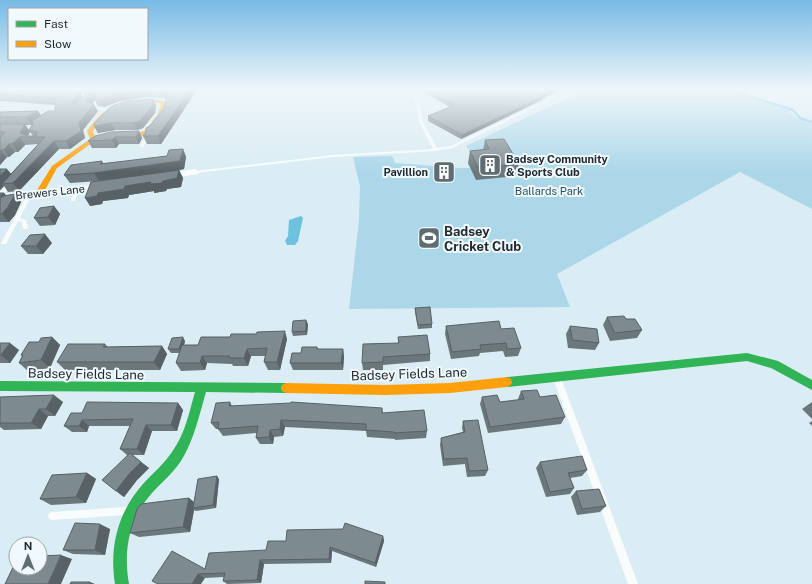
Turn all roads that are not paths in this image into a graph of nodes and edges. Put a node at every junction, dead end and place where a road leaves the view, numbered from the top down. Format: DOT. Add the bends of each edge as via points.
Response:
graph roads {
  1 [pos="101,117"];
  2 [pos="158,117"];
  3 [pos="420,117"];
  4 [pos="513,117"];
  5 [pos="145,133"];
  6 [pos="94,139"];
  7 [pos="142,146"];
  8 [pos="436,150"];
  9 [pos="195,172"];
  10 [pos="160,177"];
  11 [pos="15,179"];
  12 [pos="115,184"];
  13 [pos="77,190"];
  14 [pos="33,195"];
  15 [pos="0,196"];
  16 [pos="73,200"];
  17 [pos="16,219"];
  18 [pos="25,228"];
  19 [pos="4,243"];
  20 [pos="557,376"];
  21 [pos="812,385"];
  22 [pos="0,386"];
  23 [pos="202,388"];
  24 [pos="130,511"];
  25 [pos="52,516"];
  26 [pos="122,584"];
  27 [pos="634,584"];
  1 -- 6 [label="street" via="90,132"];
  2 -- 5 [label="street"];
  3 -- 8 [label="lane"];
  4 -- 8 [label="lane" via="452,147"];
  5 -- 6 [label="street"];
  5 -- 7 [label="lane" via="146,139"];
  6 -- 14 [label="street" via="54,167"];
  8 -- 9 [label="lane" via="333,156"];
  9 -- 10 [label="street"];
  11 -- 15 [label="lane"];
  12 -- 13 [label="street, Brewers Lane"];
  13 -- 14 [label="street, Brewers Lane"];
  13 -- 16 [label="lane"];
  14 -- 15 [label="street, Brewers Lane"];
  14 -- 17 [label="lane"];
  17 -- 18 [label="lane" via="24,221"];
  17 -- 19 [label="lane"];
  20 -- 21 [label="street, Badsey Fields Lane" via="747,357 774,364"];
  20 -- 23 [label="street, Badsey Fields Lane" via="450,388"];
  20 -- 27 [label="lane"];
  22 -- 23 [label="street, Badsey Fields Lane"];
  23 -- 24 [label="street" via="180,452"];
  24 -- 25 [label="lane"];
  24 -- 26 [label="street" via="118,560"];
}
